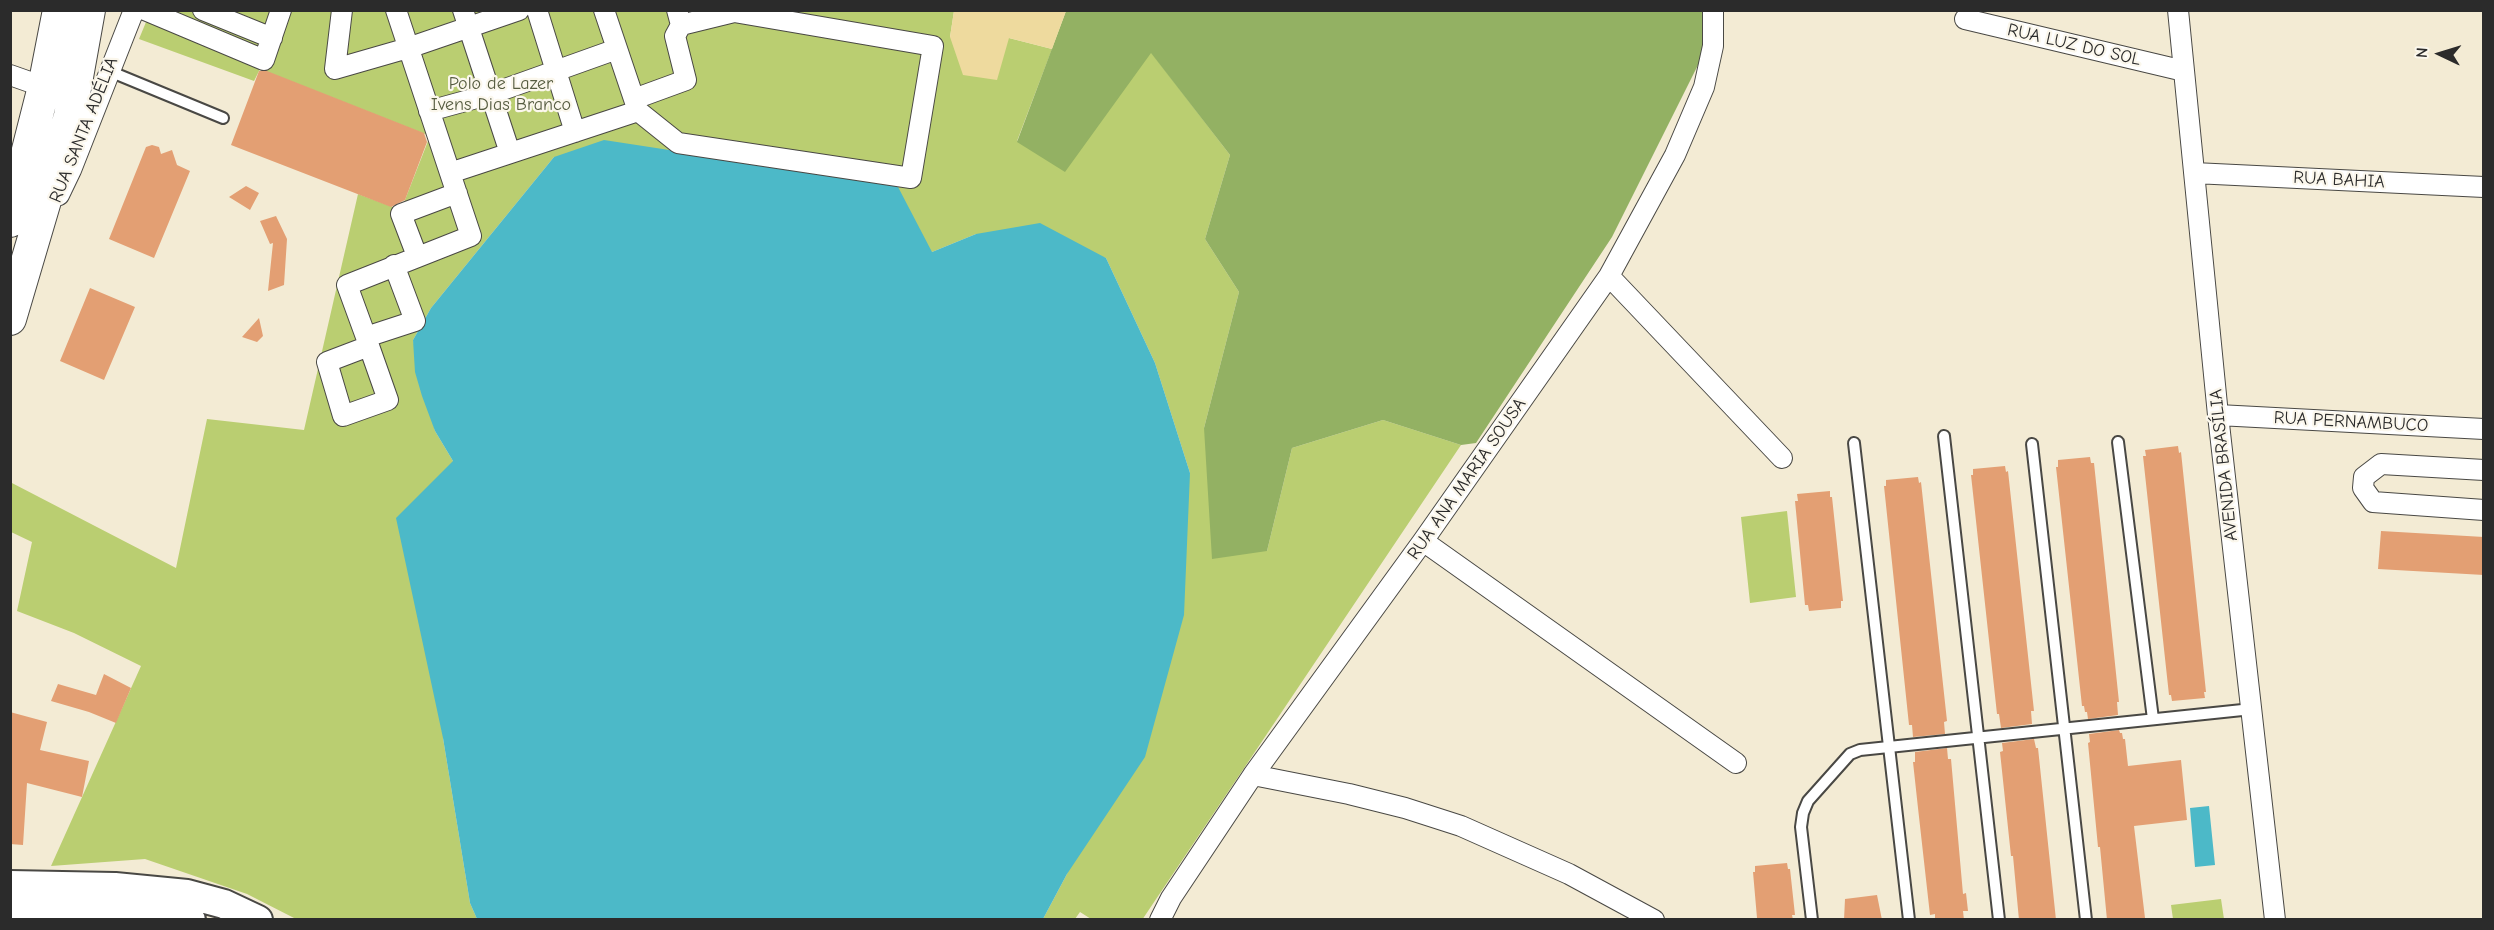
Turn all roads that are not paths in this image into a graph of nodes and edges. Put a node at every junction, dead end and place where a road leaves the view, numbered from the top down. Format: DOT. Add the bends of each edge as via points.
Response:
graph roads {
  1 [pos="59,10"];
  2 [pos="89,10"];
  3 [pos="122,10"];
  4 [pos="134,10"];
  5 [pos="145,10"];
  6 [pos="204,10"];
  7 [pos="281,10"];
  8 [pos="342,10"];
  9 [pos="396,10"];
  10 [pos="519,10"];
  11 [pos="537,10"];
  12 [pos="604,10"];
  13 [pos="1713,10"];
  14 [pos="2178,10"];
  15 [pos="734,11"];
  16 [pos="679,18"];
  17 [pos="466,19"];
  18 [pos="1965,19"];
  19 [pos="123,33"];
  20 [pos="272,38"];
  21 [pos="408,48"];
  22 [pos="617,49"];
  23 [pos="109,71"];
  24 [pos="556,71"];
  25 [pos="2184,71"];
  26 [pos="10,75"];
  27 [pos="44,87"];
  28 [pos="491,94"];
  29 [pos="636,105"];
  30 [pos="429,111"];
  31 [pos="223,118"];
  32 [pos="575,132"];
  33 [pos="510,153"];
  34 [pos="450,173"];
  35 [pos="2194,173"];
  36 [pos="2484,188"];
  37 [pos="457,194"];
  38 [pos="10,221"];
  39 [pos="32,249"];
  40 [pos="417,256"];
  41 [pos="394,265"];
  42 [pos="1609,276"];
  43 [pos="10,319"];
  44 [pos="2218,415"];
  45 [pos="2484,429"];
  46 [pos="1944,436"];
  47 [pos="2118,442"];
  48 [pos="1854,443"];
  49 [pos="2032,444"];
  50 [pos="1782,458"];
  51 [pos="2484,470"];
  52 [pos="2484,510"];
  53 [pos="1423,542"];
  54 [pos="2252,709"];
  55 [pos="2153,719"];
  56 [pos="2064,729"];
  57 [pos="1978,738"];
  58 [pos="1889,747"];
  59 [pos="1736,763"];
  60 [pos="1253,775"];
  61 [pos="10,885"];
  62 [pos="123,906"];
  63 [pos="10,911"];
  64 [pos="190,920"];
  65 [pos="258,920"];
  66 [pos="1160,920"];
  67 [pos="1654,920"];
  68 [pos="1812,920"];
  69 [pos="1910,920"];
  70 [pos="1999,920"];
  71 [pos="2086,920"];
  72 [pos="2276,920"];
  1 -- 27 [label="main road"];
  2 -- 39 [label="main road" via="70,116"];
  3 -- 19 [label="street"];
  4 -- 19 [label="street, RUA SANTA ADÉLIA"];
  5 -- 20 [label="street" via="264,60"];
  6 -- 20 [label="street"];
  7 -- 20 [label="street"];
  8 -- 21 [label="street" via="335,69"];
  9 -- 21 [label="street"];
  10 -- 17 [label="street"];
  11 -- 24 [label="street"];
  12 -- 22 [label="street"];
  13 -- 42 [label="street, RUA ANA MARIA SOUSA" via="1713,46 1704,87 1675,155"];
  14 -- 25 [label="street, AVENIDA BRASÍLIA"];
  15 -- 16 [label="street"];
  15 -- 29 [label="street" via="933,46 911,178 678,143"];
  16 -- 29 [label="street" via="675,36 686,80"];
  17 -- 21 [label="street"];
  17 -- 28 [label="street"];
  18 -- 25 [label="street, RUA LUZ DO SOL"];
  19 -- 23 [label="street, RUA SANTA ADÉLIA"];
  21 -- 30 [label="street"];
  22 -- 24 [label="street"];
  22 -- 29 [label="street"];
  23 -- 31 [label="lane"];
  23 -- 39 [label="street, RUA SANTA ADÉLIA" via="71,170"];
  24 -- 28 [label="street"];
  24 -- 32 [label="street"];
  25 -- 35 [label="street, AVENIDA BRASÍLIA"];
  26 -- 27 [label="street"];
  27 -- 38 [label="main road"];
  28 -- 30 [label="street"];
  28 -- 33 [label="street"];
  29 -- 32 [label="street"];
  30 -- 34 [label="street"];
  32 -- 33 [label="street"];
  33 -- 34 [label="street"];
  34 -- 37 [label="street"];
  35 -- 36 [label="street, RUA BAHIA"];
  35 -- 44 [label="street, AVENIDA BRASÍLIA"];
  37 -- 40 [label="street" via="471,236"];
  37 -- 40 [label="street" via="401,214"];
  39 -- 43 [label="main road"];
  40 -- 41 [label="street"];
  41 -- 41 [label="street" via="347,285 368,342 414,321"];
  42 -- 50 [label="street"];
  42 -- 53 [label="street, RUA ANA MARIA SOUSA"];
  44 -- 45 [label="street, RUA PERNAMBUCO"];
  44 -- 54 [label="street, AVENIDA BRASÍLIA"];
  46 -- 57 [label="lane"];
  47 -- 55 [label="lane"];
  48 -- 58 [label="lane"];
  49 -- 56 [label="lane"];
  51 -- 52 [label="street" via="2381,464 2364,477 2363,488 2373,502"];
  53 -- 59 [label="street"];
  53 -- 60 [label="street, RUA ANA MARIA SOUSA"];
  54 -- 55 [label="lane"];
  54 -- 72 [label="street, AVENIDA BRASÍLIA"];
  55 -- 56 [label="lane"];
  56 -- 57 [label="lane"];
  56 -- 71 [label="lane"];
  57 -- 58 [label="lane"];
  57 -- 70 [label="lane"];
  58 -- 68 [label="lane" via="1850,754 1808,801 1801,827"];
  58 -- 69 [label="lane"];
  60 -- 66 [label="street, RUA ANA MARIA SOUSA"];
  60 -- 67 [label="street" via="1349,794 1461,826 1569,874"];
  61 -- 62 [label="main road"];
  62 -- 63 [label="main road"];
  62 -- 64 [label="main road"];
  62 -- 65 [label="main road" via="187,894 224,904"];
}
